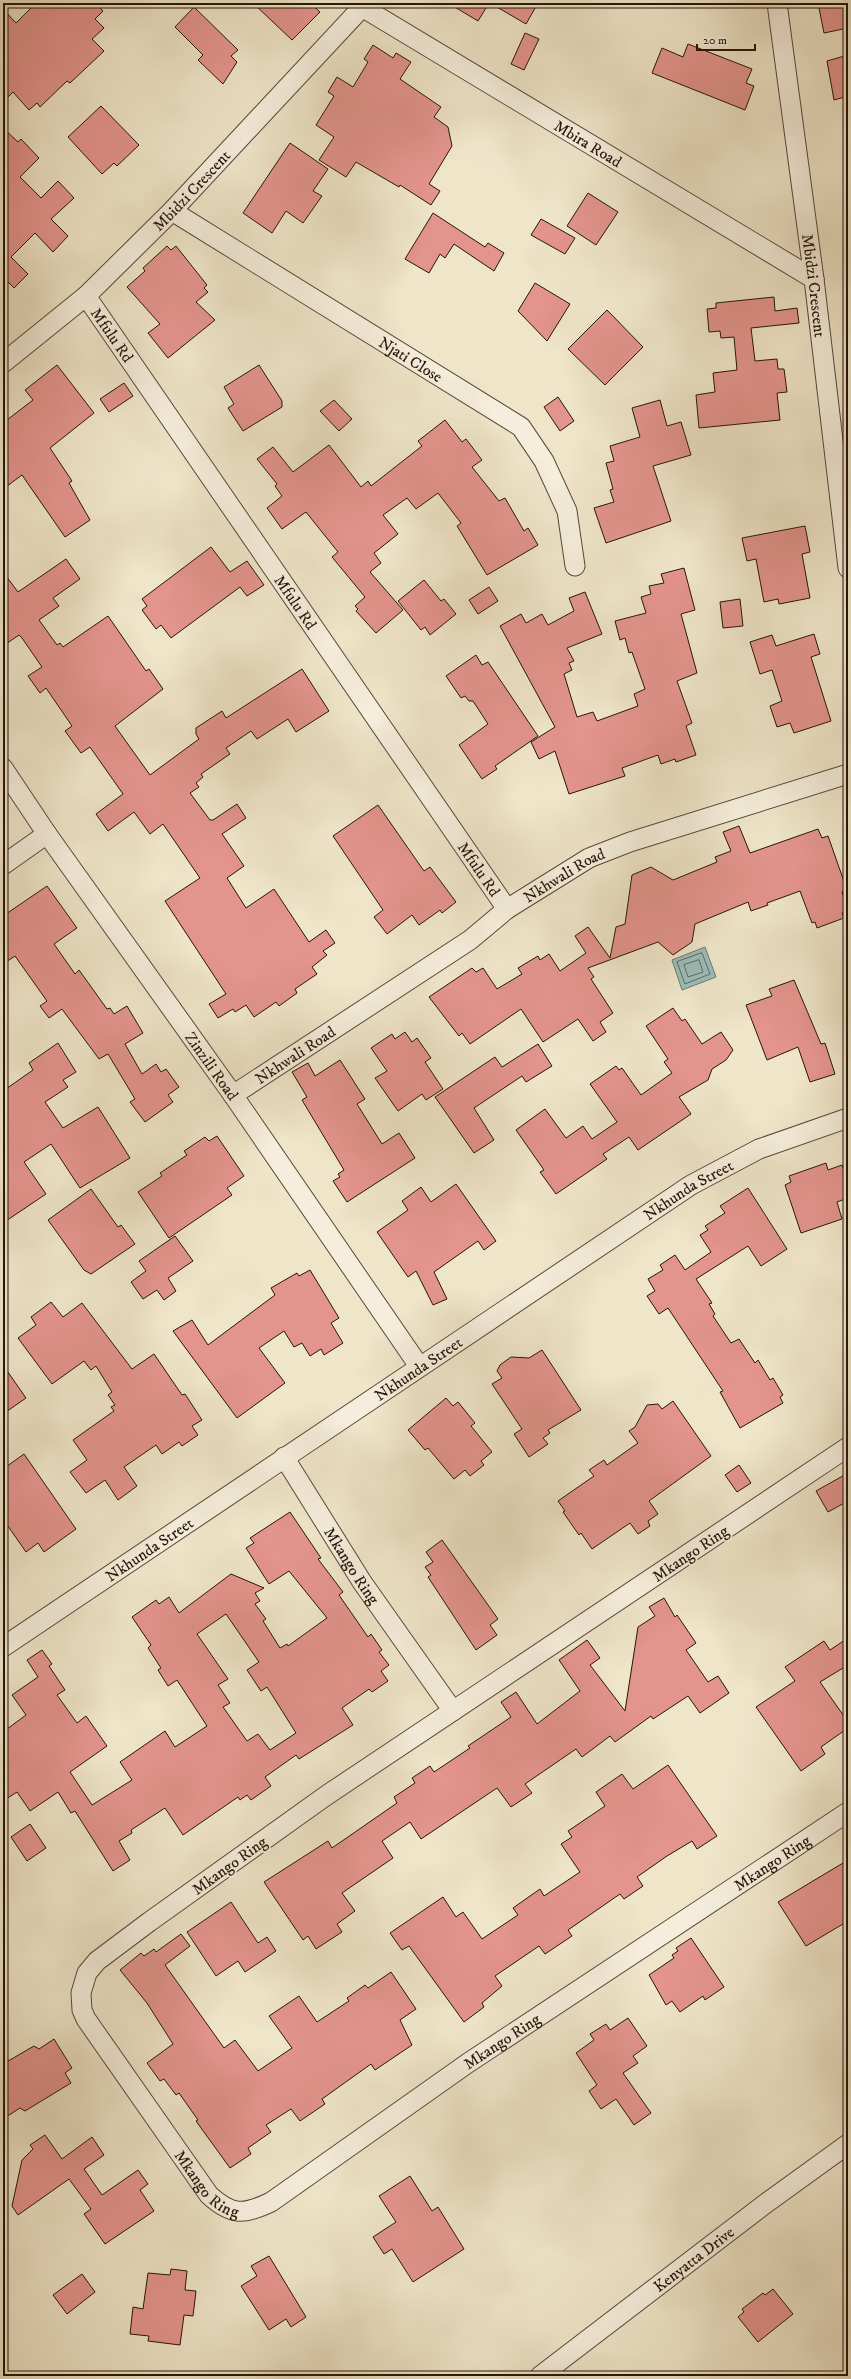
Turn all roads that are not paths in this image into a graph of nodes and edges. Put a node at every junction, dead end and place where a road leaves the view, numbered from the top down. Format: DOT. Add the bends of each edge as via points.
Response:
graph roads {
  1 [pos="777,3"];
  2 [pos="364,5"];
  3 [pos="172,211"];
  4 [pos="814,279"];
  5 [pos="86,296"];
  6 [pos="3,363"];
  7 [pos="575,566"];
  8 [pos="848,568"];
  9 [pos="3,768"];
  10 [pos="848,774"];
  11 [pos="47,834"];
  12 [pos="3,865"];
  13 [pos="506,909"];
  14 [pos="233,1095"];
  15 [pos="848,1118"];
  16 [pos="419,1366"];
  17 [pos="848,1447"];
  18 [pos="284,1457"];
  19 [pos="3,1647"];
  20 [pos="453,1711"];
  21 [pos="848,1812"];
  22 [pos="848,2144"];
  23 [pos="540,2376"];
  1 -- 4 [label="street, Mbidzi Crescent"];
  2 -- 3 [label="street, Mbidzi Crescent"];
  2 -- 4 [label="street, Mbira Road"];
  3 -- 5 [label="street, Mbidzi Crescent"];
  3 -- 7 [label="street, Njati Close" via="521,427 544,461 567,511"];
  4 -- 8 [label="street, Mbidzi Crescent"];
  5 -- 6 [label="street, Mbidzi Crescent"];
  5 -- 13 [label="street, Mfulu Rd"];
  9 -- 11 [label="street, Zinzili Road"];
  10 -- 13 [label="street, Nkhwali Road" via="630,842 589,858"];
  11 -- 12 [label="street"];
  11 -- 14 [label="street, Zinzili Road"];
  13 -- 14 [label="street, Nkhwali Road" via="470,940"];
  14 -- 16 [label="street, Zinzili Road"];
  15 -- 16 [label="street, Nkhunda Street" via="759,1149 702,1178"];
  16 -- 18 [label="street, Nkhunda Street"];
  17 -- 20 [label="street, Mkango Ring"];
  18 -- 19 [label="street, Nkhunda Street"];
  18 -- 20 [label="street, Mkango Ring" via="362,1582"];
  20 -- 21 [label="street, Mkango Ring" via="327,1795 212,1877 98,1961 87,1973 81,1993 82,2010 86,2019 210,2195 229,2210 255,2210 271,2202 468,2063"];
  22 -- 23 [label="street, Kenyatta Drive" via="765,2204"];
}
